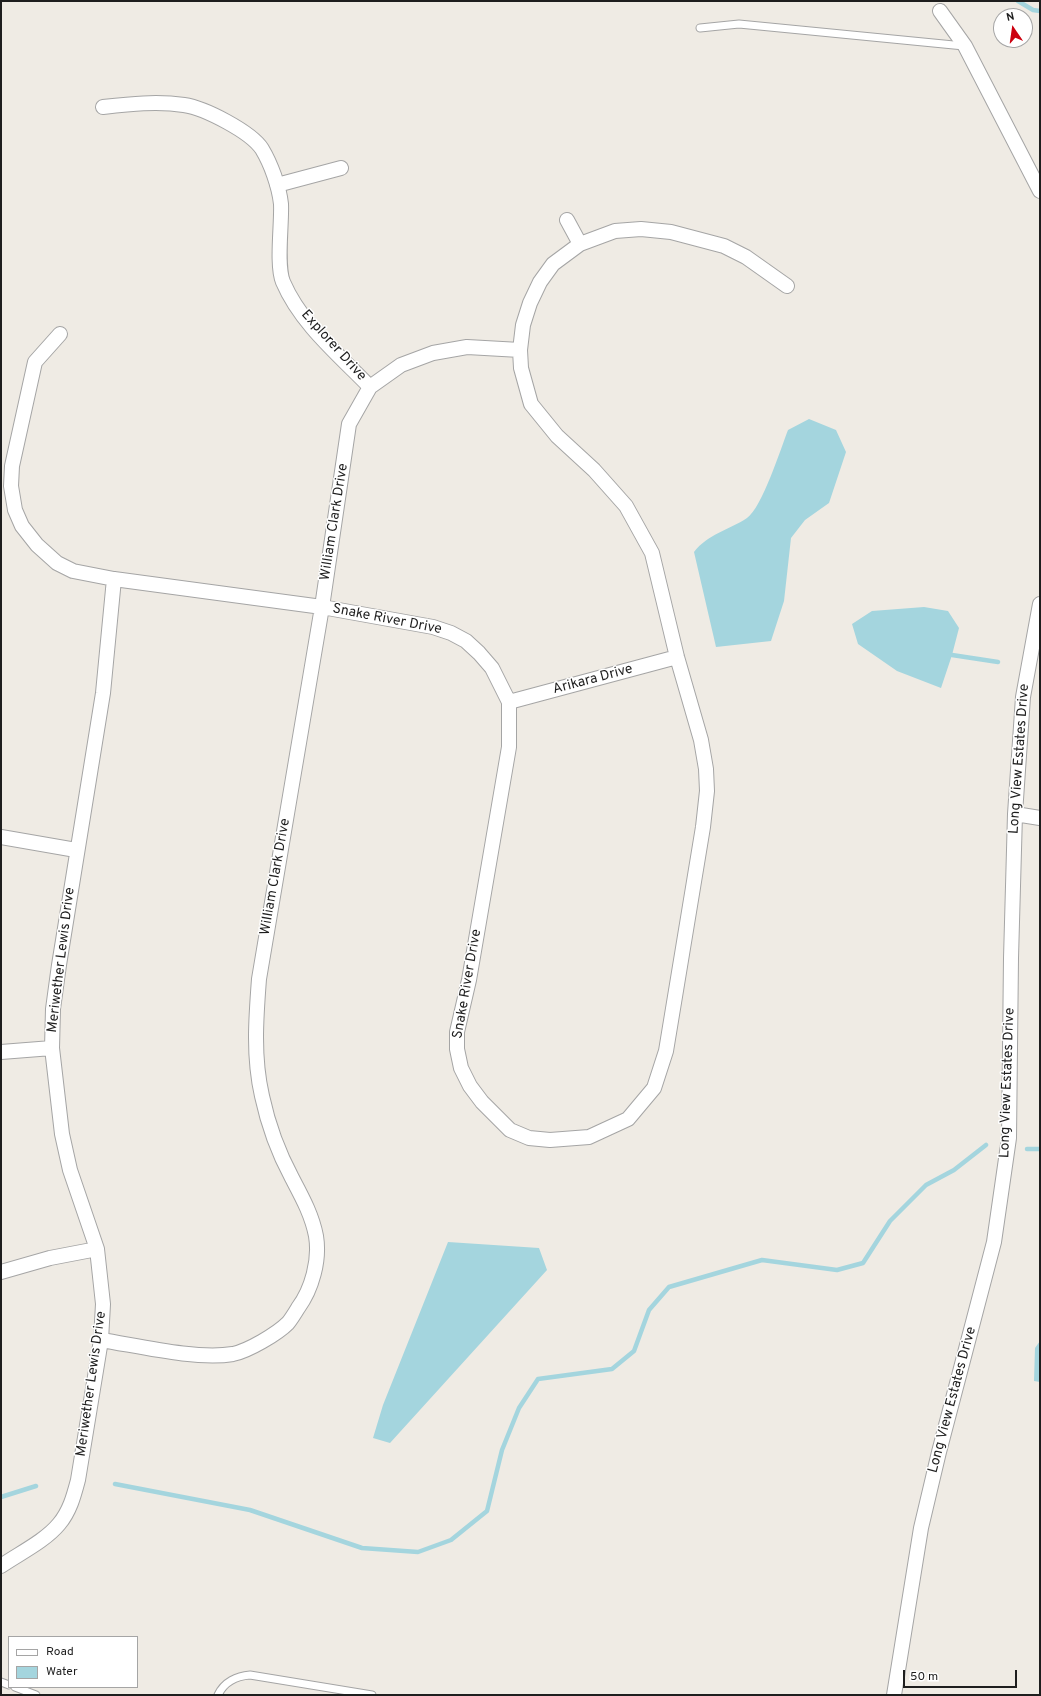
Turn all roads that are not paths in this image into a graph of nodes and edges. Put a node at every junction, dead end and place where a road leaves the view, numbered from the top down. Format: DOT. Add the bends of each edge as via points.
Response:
graph roads {
  1 [pos="940,12"];
  2 [pos="700,28"];
  3 [pos="965,46"];
  4 [pos="103,107"];
  5 [pos="341,168"];
  6 [pos="277,185"];
  7 [pos="1040,191"];
  8 [pos="568,220"];
  9 [pos="580,244"];
  10 [pos="787,286"];
  11 [pos="60,334"];
  12 [pos="520,350"];
  13 [pos="370,387"];
  14 [pos="114,579"];
  15 [pos="1040,604"];
  16 [pos="322,607"];
  17 [pos="677,657"];
  18 [pos="509,702"];
  19 [pos="1015,814"];
  20 [pos="1040,818"];
  21 [pos="1,837"];
  22 [pos="76,850"];
  23 [pos="52,1048"];
  24 [pos="1,1052"];
  25 [pos="96,1249"];
  26 [pos="1,1272"];
  27 [pos="101,1340"];
  28 [pos="1,1566"];
  29 [pos="18,1688"];
  30 [pos="36,1695"];
  31 [pos="218,1695"];
  32 [pos="372,1695"];
  33 [pos="894,1695"];
  1 -- 3 [label="street"];
  2 -- 3 [label="lane" via="739,24"];
  3 -- 7 [label="street"];
  4 -- 6 [label="street, Explorer Drive" via="150,102 185,105 212,114 237,128 262,148"];
  5 -- 6 [label="street"];
  6 -- 13 [label="street, Explorer Drive" via="281,203 280,257 283,281 304,318"];
  8 -- 9 [label="street"];
  9 -- 10 [label="street, Snake River Drive" via="615,231 641,228 671,232 724,246 746,257"];
  9 -- 12 [label="street, Snake River Drive" via="553,264 540,282 523,325"];
  11 -- 14 [label="street, Snake River Drive" via="35,362 12,466 11,486 15,510 22,526 37,546 57,563 73,571"];
  12 -- 13 [label="street, William Clark Drive" via="467,347 433,353 401,365"];
  12 -- 17 [label="street, Snake River Drive" via="521,368 531,404 557,436 594,470 626,506 640,528 652,553"];
  13 -- 16 [label="street, William Clark Drive" via="349,424"];
  14 -- 16 [label="street, Snake River Drive"];
  14 -- 22 [label="street, Meriwether Lewis Drive" via="103,693"];
  15 -- 19 [label="street, Long View Estates Drive" via="1023,697"];
  16 -- 18 [label="street, Snake River Drive" via="434,627 451,633 466,641 492,668"];
  16 -- 27 [label="street, William Clark Drive" via="259,979 256,1017 256,1057 262,1096 274,1139 307,1206 316,1237 316,1265 307,1296 287,1323 261,1342 234,1354 203,1356"];
  17 -- 18 [label="street, Arikara Drive"];
  17 -- 18 [label="street, Snake River Drive" via="700,740 706,769 707,791 666,1050 654,1088 628,1120 589,1137 550,1140 529,1138 510,1130 470,1086 461,1068 457,1049 458,1026 469,980 509,747"];
  19 -- 20 [label="street"];
  19 -- 33 [label="street, Long View Estates Drive" via="1008,1145 994,1242 921,1528"];
  21 -- 22 [label="street"];
  22 -- 23 [label="street, Meriwether Lewis Drive" via="58,964"];
  23 -- 24 [label="street"];
  23 -- 25 [label="street, Meriwether Lewis Drive" via="62,1134 70,1170"];
  25 -- 26 [label="street" via="50,1258"];
  25 -- 27 [label="street, Meriwether Lewis Drive" via="103,1304"];
  27 -- 28 [label="street, Meriwether Lewis Drive" via="78,1480 72,1502 60,1523"];
  29 -- 30 [label="lane"];
  31 -- 32 [label="lane" via="230,1681 242,1676"];
}
